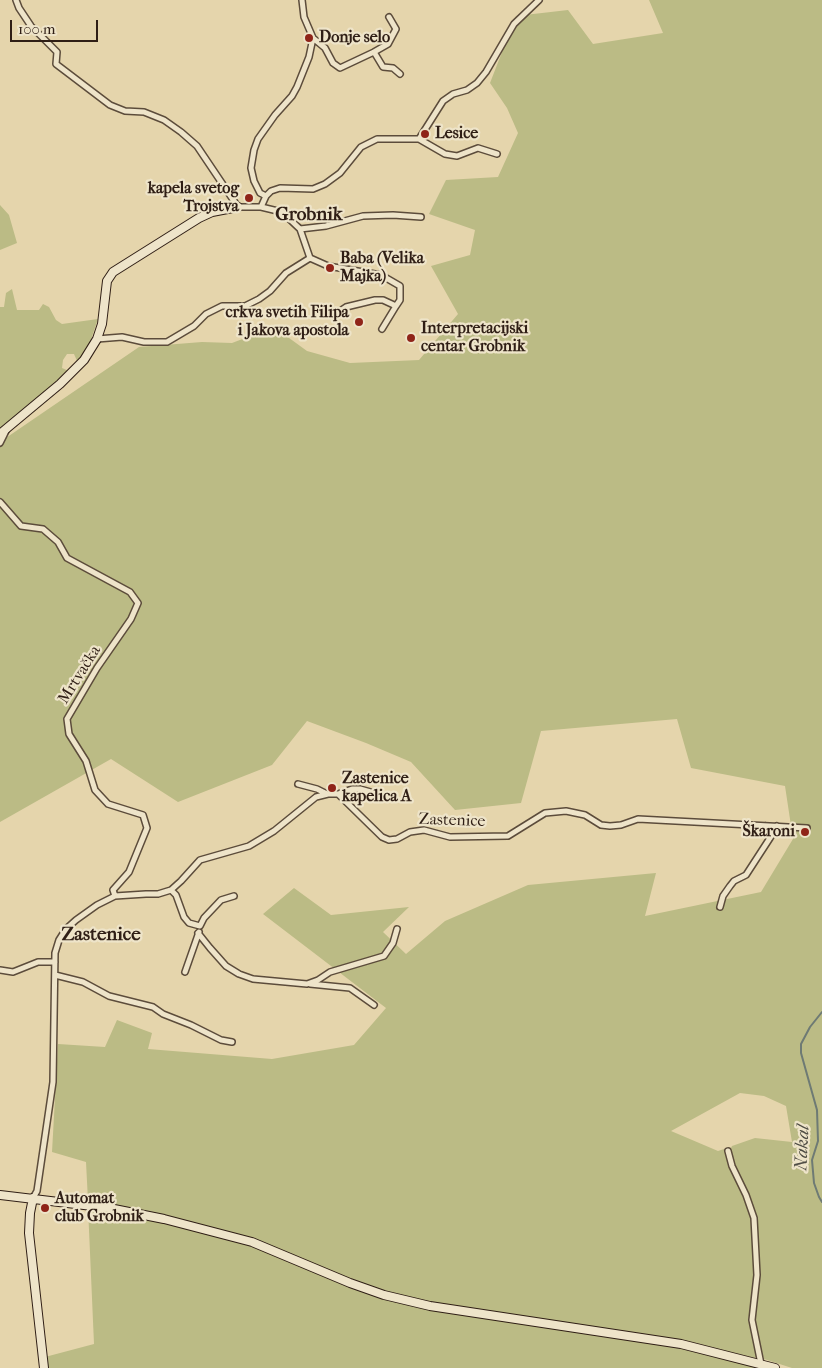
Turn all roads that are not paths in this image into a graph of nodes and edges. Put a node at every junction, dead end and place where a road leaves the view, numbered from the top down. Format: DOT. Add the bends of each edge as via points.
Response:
graph roads {
  1 [pos="16,0"];
  2 [pos="302,0"];
  3 [pos="539,0"];
  4 [pos="389,17"];
  5 [pos="313,38"];
  6 [pos="374,52"];
  7 [pos="400,74"];
  8 [pos="419,139"];
  9 [pos="497,154"];
  10 [pos="266,196"];
  11 [pos="238,207"];
  12 [pos="261,207"];
  13 [pos="421,217"];
  14 [pos="300,229"];
  15 [pos="310,258"];
  16 [pos="396,306"];
  17 [pos="337,313"];
  18 [pos="382,329"];
  19 [pos="97,339"];
  20 [pos="8,428"];
  21 [pos="0,434"];
  22 [pos="0,443"];
  23 [pos="0,502"];
  24 [pos="298,784"];
  25 [pos="328,794"];
  26 [pos="338,794"];
  27 [pos="392,798"];
  28 [pos="765,826"];
  29 [pos="778,826"];
  30 [pos="807,828"];
  31 [pos="770,838"];
  32 [pos="171,890"];
  33 [pos="114,896"];
  34 [pos="234,896"];
  35 [pos="720,907"];
  36 [pos="200,926"];
  37 [pos="397,929"];
  38 [pos="198,933"];
  39 [pos="55,962"];
  40 [pos="0,970"];
  41 [pos="185,972"];
  42 [pos="55,974"];
  43 [pos="307,984"];
  44 [pos="374,1005"];
  45 [pos="232,1042"];
  46 [pos="728,1151"];
  47 [pos="0,1194"];
  48 [pos="33,1198"];
  49 [pos="761,1364"];
  50 [pos="44,1368"];
  51 [pos="774,1368"];
  1 -- 11 [label="street" via="28,21 57,52 56,64 110,105 125,111 144,112 181,132 198,146"];
  2 -- 5 [label="street" via="304,17"];
  3 -- 8 [label="street" via="514,24 477,83 443,101"];
  4 -- 6 [label="street" via="396,29 388,44"];
  5 -- 6 [label="street" via="340,68"];
  5 -- 10 [label="street" via="297,87 258,139 254,150 251,168 254,181 260,193"];
  6 -- 7 [label="street" via="383,67 393,68"];
  8 -- 9 [label="street" via="445,154 458,156 478,148"];
  8 -- 10 [label="street" via="377,139 360,147 340,172 325,184 313,189 280,188"];
  10 -- 12 [label="street"];
  11 -- 12 [label="street"];
  11 -- 19 [label="main road" via="199,218 113,272 107,281"];
  12 -- 14 [label="street" via="282,212"];
  13 -- 14 [label="street" via="393,214 363,216"];
  14 -- 15 [label="street"];
  15 -- 16 [label="street" via="328,266 380,275 395,282 400,286 400,300"];
  15 -- 19 [label="street" via="286,273 259,299 245,306 222,306 167,342"];
  16 -- 17 [label="street" via="375,300 346,307"];
  16 -- 18 [label="street"];
  19 -- 20 [label="main road" via="84,360"];
  20 -- 21 [label="main road"];
  20 -- 22 [label="street"];
  23 -- 33 [label="street, Mrtvačka" via="21,526 42,529 58,542 67,558 130,592 138,603 68,719 68,734 86,761 95,790 108,804 143,814 147,828 129,872 113,890"];
  24 -- 25 [label="street"];
  25 -- 26 [label="street"];
  25 -- 32 [label="street" via="316,797 274,831 249,846 200,860"];
  26 -- 27 [label="street" via="360,789"];
  26 -- 28 [label="street, Zastenice" via="389,840 424,830 450,837 508,836 545,813 566,811 610,826 638,819"];
  28 -- 29 [label="street, Zastenice"];
  28 -- 31 [label="street"];
  29 -- 30 [label="street, Zastenice"];
  29 -- 31 [label="street"];
  31 -- 35 [label="street" via="746,875 730,886"];
  32 -- 33 [label="street" via="158,894"];
  32 -- 36 [label="street" via="184,917 189,923"];
  33 -- 39 [label="street" via="66,929 59,940"];
  34 -- 36 [label="street" via="221,900"];
  36 -- 38 [label="street"];
  37 -- 43 [label="street" via="384,956 330,972"];
  38 -- 41 [label="street"];
  38 -- 43 [label="street" via="226,966 239,974 254,979"];
  39 -- 40 [label="street" via="38,962 13,972"];
  39 -- 42 [label="street"];
  42 -- 45 [label="street" via="83,982 109,996 153,1007 221,1040"];
  42 -- 48 [label="street" via="53,1082"];
  43 -- 44 [label="street" via="350,988"];
  46 -- 49 [label="street" via="754,1218 757,1275 752,1320"];
  47 -- 48 [label="main road"];
  48 -- 49 [label="main road" via="164,1219 252,1242 384,1295 430,1306 681,1344"];
  48 -- 50 [label="main road" via="29,1233"];
  49 -- 51 [label="main road"];
}
